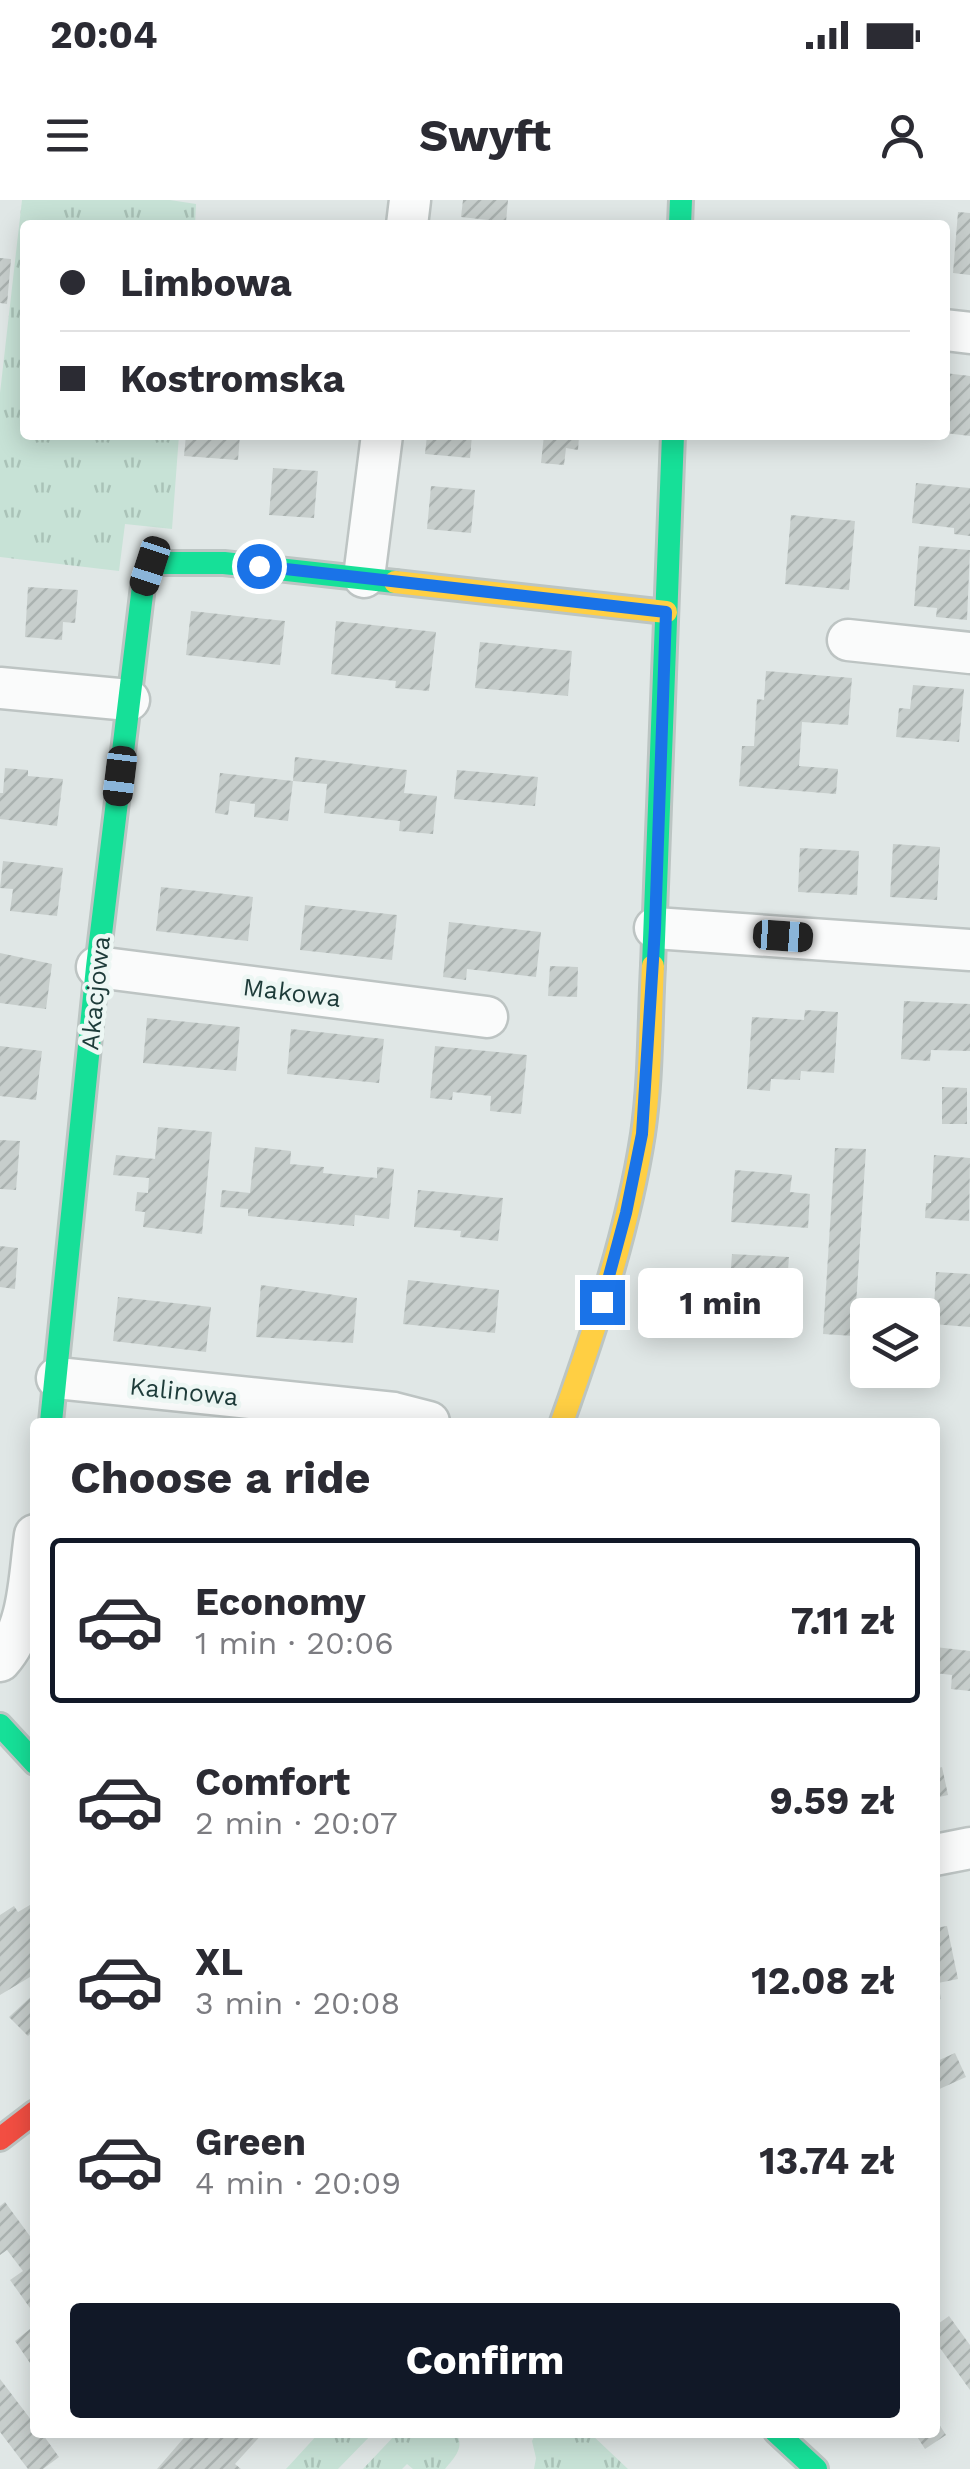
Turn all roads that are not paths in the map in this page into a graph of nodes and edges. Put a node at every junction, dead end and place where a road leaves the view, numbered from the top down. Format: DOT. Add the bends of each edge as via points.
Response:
graph roads {
  1 [pos="381,440"];
  2 [pos="673,440"];
  3 [pos="364,577"];
  4 [pos="666,612"];
  5 [pos="848,640"];
  6 [pos="970,653"];
  7 [pos="0,688"];
  8 [pos="129,700"];
  9 [pos="655,928"];
  10 [pos="970,950"];
  11 [pos="97,967"];
  12 [pos="486,1017"];
  13 [pos="57,1378"];
  14 [pos="51,1418"];
  15 [pos="413,1418"];
  16 [pos="563,1418"];
  17 [pos="30,1571"];
  18 [pos="0,1661"];
  19 [pos="5,1730"];
  20 [pos="30,1742"];
  21 [pos="30,1758"];
  22 [pos="970,1848"];
  23 [pos="940,1854"];
  24 [pos="30,2116"];
  25 [pos="0,2139"];
  26 [pos="782,2438"];
  27 [pos="816,2469"];
  1 -- 3 [label="street"];
  2 -- 4 [label="street"];
  3 -- 4 [label="street"];
  3 -- 8 [label="street, Akacjowa" via="156,562 143,586"];
  4 -- 9 [label="street"];
  5 -- 6 [label="street"];
  7 -- 8 [label="street"];
  8 -- 11 [label="street, Akacjowa"];
  9 -- 10 [label="street"];
  9 -- 16 [label="street" via="642,1134 594,1331"];
  11 -- 12 [label="street, Makowa"];
  11 -- 13 [label="street, Akacjowa"];
  13 -- 14 [label="street, Akacjowa"];
  13 -- 15 [label="street, Kalinowa"];
  17 -- 18 [label="street" via="24,1615"];
  19 -- 20 [label="street"];
  19 -- 21 [label="street"];
  22 -- 23 [label="street"];
  24 -- 25 [label="street"];
  26 -- 27 [label="street"];
}
